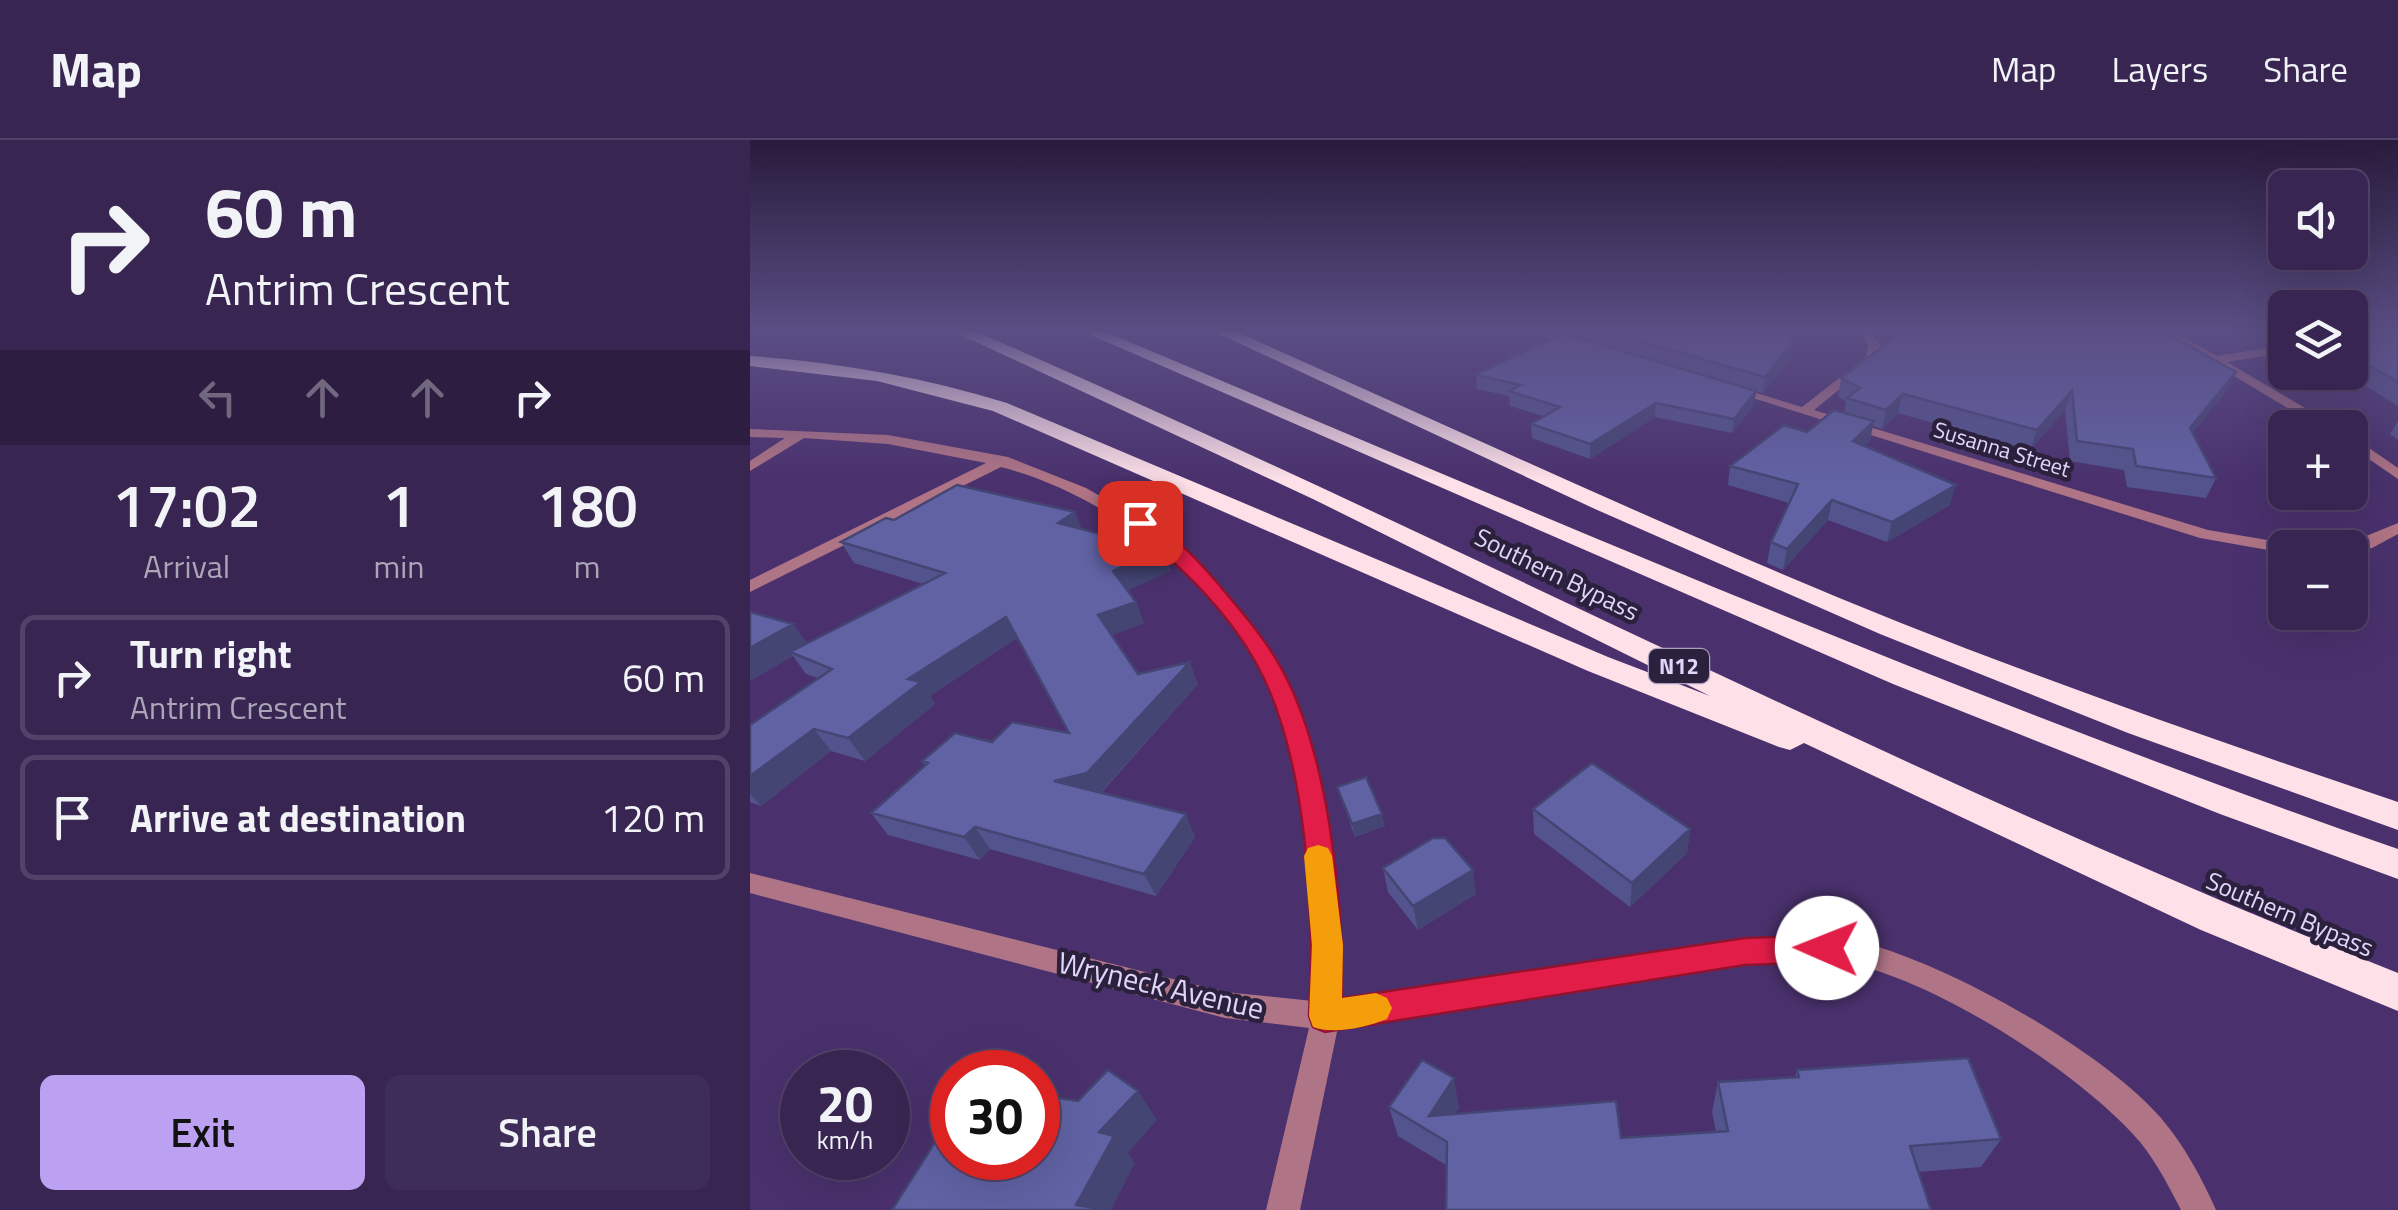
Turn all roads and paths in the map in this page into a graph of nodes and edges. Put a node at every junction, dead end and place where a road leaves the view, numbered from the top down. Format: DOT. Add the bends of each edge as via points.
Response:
graph roads {
  1 [pos="913,382"];
  2 [pos="1074,382"];
  3 [pos="1210,382"];
  4 [pos="1335,382"];
  5 [pos="1842,382"];
  6 [pos="2252,382"];
  7 [pos="1715,384"];
  8 [pos="2301,410"];
  9 [pos="1805,411"];
  10 [pos="750,433"];
  11 [pos="802,433"];
  12 [pos="2368,452"];
  13 [pos="1004,460"];
  14 [pos="750,466"];
  15 [pos="2398,475"];
  16 [pos="2398,528"];
  17 [pos="2368,543"];
  18 [pos="2268,545"];
  19 [pos="750,587"];
  20 [pos="1952,798"];
  21 [pos="2398,816"];
  22 [pos="2398,864"];
  23 [pos="750,882"];
  24 [pos="2398,992"];
  25 [pos="1325,1016"];
  26 [pos="1283,1210"];
  27 [pos="2198,1210"];
  1 -- 20 [label="highway" via="1015,412 1598,664"];
  2 -- 20 [label="highway, Southern Bypass / N12"];
  3 -- 22 [label="highway, Southern Bypass" via="1938,692"];
  4 -- 21 [label="highway" via="1983,666"];
  5 -- 9 [label="street"];
  6 -- 8 [label="street"];
  7 -- 9 [label="street, Susanna Street"];
  9 -- 18 [label="street, Susanna Street" via="2206,535"];
  10 -- 11 [label="street"];
  11 -- 13 [label="street"];
  11 -- 14 [label="street"];
  12 -- 15 [label="street"];
  13 -- 19 [label="street"];
  13 -- 25 [label="street" via="1140,523 1194,568 1266,661 1290,712 1314,813 1328,945"];
  16 -- 17 [label="street"];
  20 -- 24 [label="highway, Southern Bypass / N12"];
  23 -- 25 [label="street, Wryneck Avenue" via="1225,1005"];
  25 -- 26 [label="street"];
  25 -- 27 [label="street, Wryneck Avenue" via="1745,952 1856,953 1939,986 2075,1066 2141,1120"];
}
